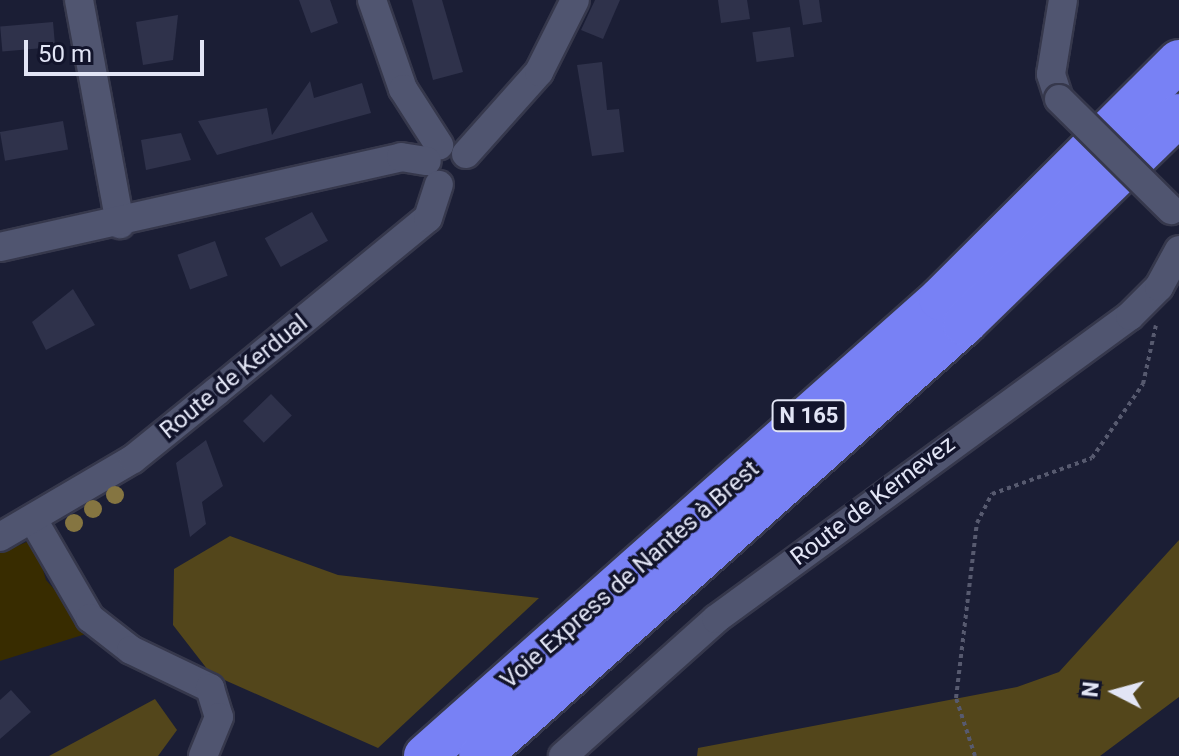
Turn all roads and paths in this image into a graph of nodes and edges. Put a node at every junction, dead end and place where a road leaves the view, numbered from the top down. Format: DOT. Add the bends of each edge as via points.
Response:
graph roads {
  1 [pos="79,0"];
  2 [pos="372,0"];
  3 [pos="575,0"];
  4 [pos="1063,0"];
  5 [pos="1179,61"];
  6 [pos="1179,115"];
  7 [pos="466,154"];
  8 [pos="435,164"];
  9 [pos="1175,217"];
  10 [pos="120,224"];
  11 [pos="0,247"];
  12 [pos="1179,250"];
  13 [pos="1159,287"];
  14 [pos="35,523"];
  15 [pos="0,537"];
  16 [pos="203,756"];
  17 [pos="425,756"];
  18 [pos="480,756"];
  19 [pos="563,756"];
  20 [pos="975,756"];
  1 -- 10 [label="street"];
  2 -- 8 [label="street"];
  3 -- 7 [label="street, Route de Kerdual" via="539,72"];
  4 -- 9 [label="street, bridge" via="1051,74 1059,99"];
  5 -- 17 [label="highway, Voie Express de Nantes à Brest / N 165" via="940,299"];
  6 -- 18 [label="highway, Voie Express de Nantes à Brest / N 165" via="964,324"];
  7 -- 8 [label="street"];
  7 -- 8 [label="street, Route de Kerdual" via="463,179"];
  8 -- 10 [label="street" via="401,157"];
  8 -- 14 [label="street, Route de Kerdual" via="428,218 133,459"];
  10 -- 11 [label="street"];
  12 -- 13 [label="street, Route de Kernevez"];
  13 -- 19 [label="street, Route de Kernevez" via="1130,316 716,619"];
  13 -- 20 [label="path" via="1143,384 1122,425 1092,458 992,494 977,523 956,698"];
  14 -- 15 [label="street, Route de Kerdual"];
  14 -- 16 [label="street" via="90,618 131,650 210,688 219,717"];
}
